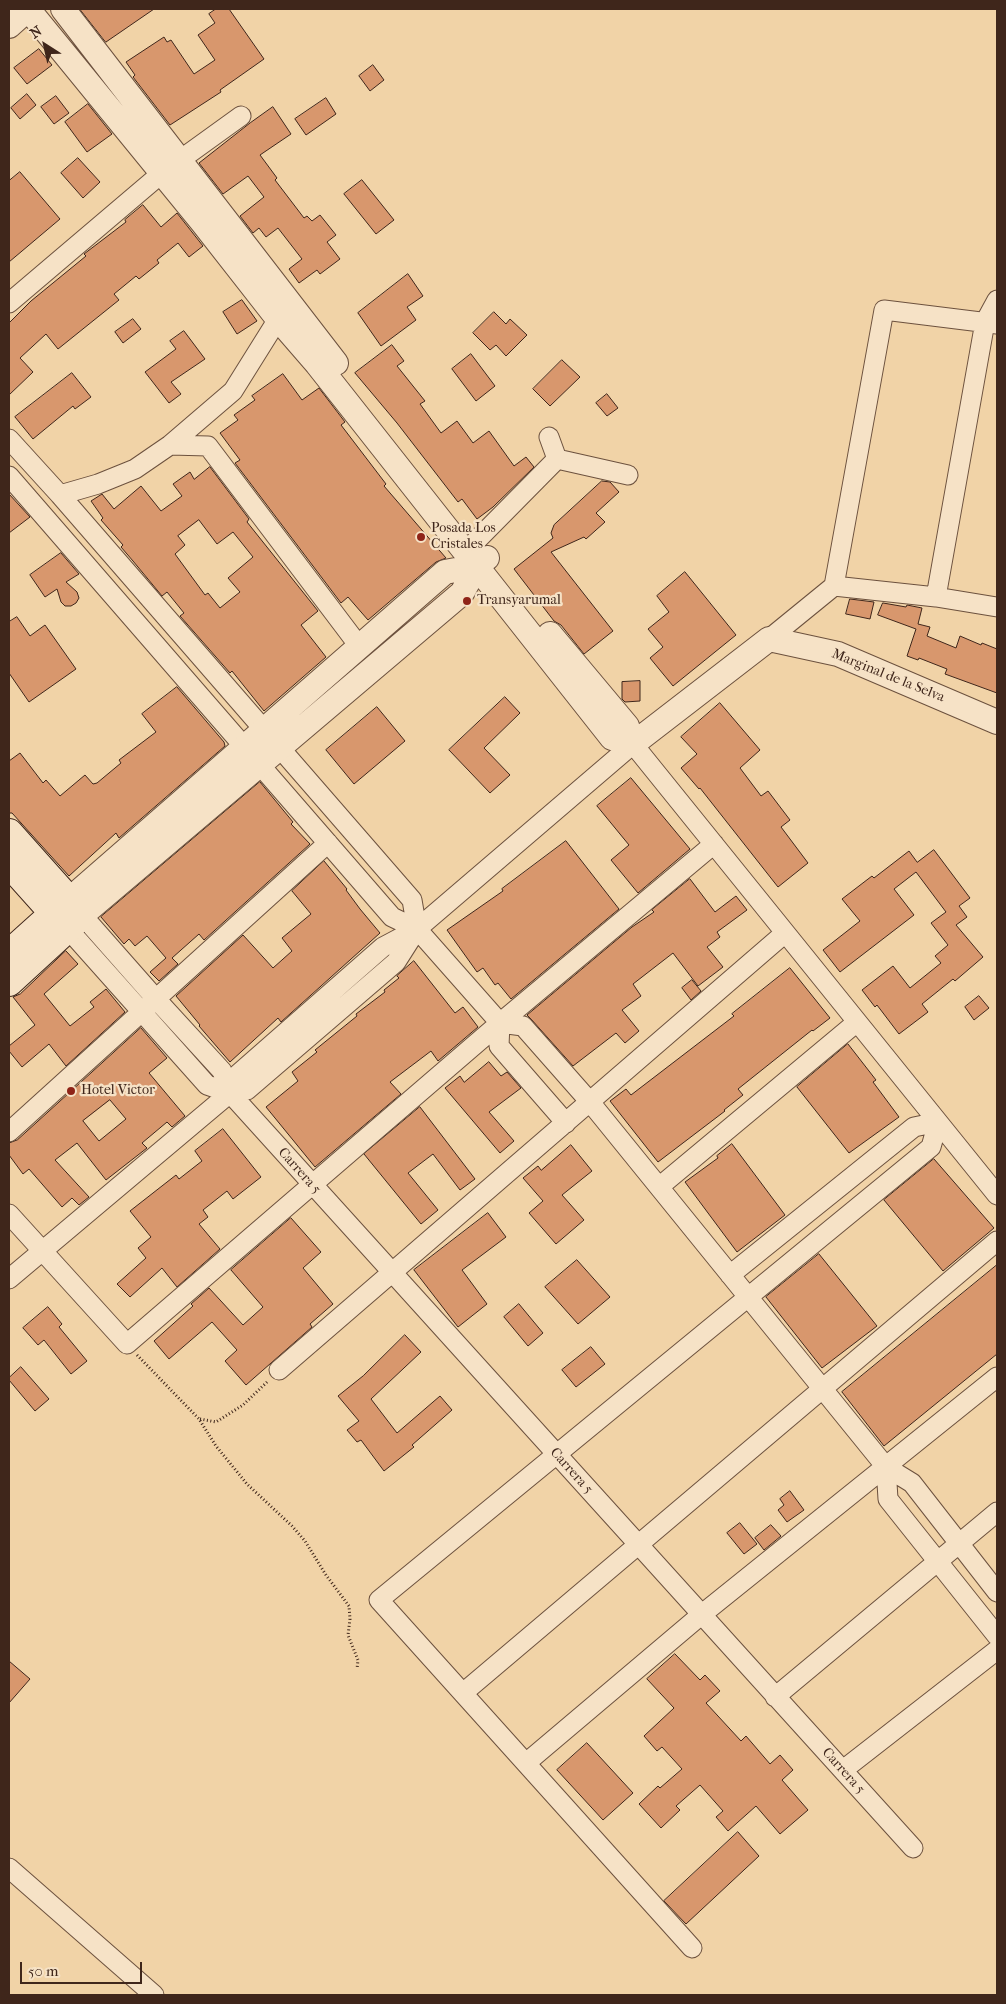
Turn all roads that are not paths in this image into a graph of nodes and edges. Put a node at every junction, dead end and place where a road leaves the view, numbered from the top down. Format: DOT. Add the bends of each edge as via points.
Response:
graph roads {
  1 [pos="28,9"];
  2 [pos="63,9"];
  3 [pos="9,26"];
  4 [pos="241,116"];
  5 [pos="171,166"];
  6 [pos="997,300"];
  7 [pos="9,303"];
  8 [pos="278,320"];
  9 [pos="991,323"];
  10 [pos="549,437"];
  11 [pos="9,439"];
  12 [pos="170,445"];
  13 [pos="557,459"];
  14 [pos="628,475"];
  15 [pos="9,476"];
  16 [pos="60,495"];
  17 [pos="479,556"];
  18 [pos="834,586"];
  19 [pos="936,597"];
  20 [pos="997,607"];
  21 [pos="769,639"];
  22 [pos="359,646"];
  23 [pos="997,722"];
  24 [pos="263,730"];
  25 [pos="633,744"];
  26 [pos="244,747"];
  27 [pos="280,748"];
  28 [pos="260,765"];
  29 [pos="9,833"];
  30 [pos="328,844"];
  31 [pos="714,844"];
  32 [pos="9,863"];
  33 [pos="68,915"];
  34 [pos="416,929"];
  35 [pos="785,933"];
  36 [pos="9,954"];
  37 [pos="9,982"];
  38 [pos="156,999"];
  39 [pos="141,1012"];
  40 [pos="500,1022"];
  41 [pos="857,1022"];
  42 [pos="230,1093"];
  43 [pos="590,1102"];
  44 [pos="938,1122"];
  45 [pos="566,1123"];
  46 [pos="9,1132"];
  47 [pos="313,1185"];
  48 [pos="659,1187"];
  49 [pos="997,1195"];
  50 [pos="9,1214"];
  51 [pos="997,1241"];
  52 [pos="43,1252"];
  53 [pos="392,1274"];
  54 [pos="730,1275"];
  55 [pos="9,1279"];
  56 [pos="748,1297"];
  57 [pos="279,1370"];
  58 [pos="997,1377"];
  59 [pos="822,1388"];
  60 [pos="556,1455"];
  61 [pos="886,1466"];
  62 [pos="997,1512"];
  63 [pos="959,1544"];
  64 [pos="637,1545"];
  65 [pos="938,1562"];
  66 [pos="997,1592"];
  67 [pos="701,1615"];
  68 [pos="997,1636"];
  69 [pos="997,1650"];
  70 [pos="463,1694"];
  71 [pos="775,1697"];
  72 [pos="526,1764"];
  73 [pos="843,1770"];
  74 [pos="913,1848"];
  75 [pos="9,1868"];
  76 [pos="692,1948"];
  77 [pos="154,1995"];
  1 -- 3 [label="street"];
  1 -- 5 [label="street"];
  2 -- 5 [label="street"];
  4 -- 5 [label="street"];
  5 -- 7 [label="street"];
  5 -- 8 [label="street"];
  5 -- 17 [label="street"];
  6 -- 9 [label="street"];
  8 -- 12 [label="street" via="233,391"];
  8 -- 17 [label="street"];
  9 -- 18 [label="street" via="884,310"];
  9 -- 19 [label="street"];
  10 -- 13 [label="street"];
  11 -- 16 [label="street"];
  12 -- 16 [label="street" via="135,469"];
  12 -- 22 [label="street" via="208,446"];
  13 -- 14 [label="street"];
  13 -- 17 [label="street"];
  15 -- 26 [label="street"];
  16 -- 24 [label="street"];
  17 -- 22 [label="street" via="445,572"];
  17 -- 25 [label="street" via="612,738"];
  17 -- 27 [label="street" via="462,593"];
  18 -- 19 [label="street"];
  18 -- 21 [label="street"];
  19 -- 20 [label="street"];
  21 -- 23 [label="street, Marginal de la Selva" via="838,654"];
  21 -- 25 [label="street"];
  22 -- 24 [label="street"];
  24 -- 26 [label="street"];
  24 -- 27 [label="street"];
  25 -- 31 [label="street"];
  25 -- 34 [label="street"];
  26 -- 28 [label="street"];
  26 -- 33 [label="street"];
  27 -- 28 [label="street"];
  27 -- 34 [label="street" via="412,900"];
  28 -- 30 [label="street"];
  28 -- 33 [label="street"];
  29 -- 33 [label="main road, Carrera 5"];
  30 -- 34 [label="street" via="392,917"];
  30 -- 38 [label="street"];
  31 -- 35 [label="street"];
  31 -- 40 [label="street"];
  32 -- 33 [label="main road, Carrera 5"];
  33 -- 36 [label="main road"];
  33 -- 37 [label="main road"];
  33 -- 38 [label="street, Carrera 5"];
  33 -- 39 [label="street, Carrera 5"];
  34 -- 40 [label="street"];
  34 -- 42 [label="street" via="383,947 243,1069 236,1076"];
  35 -- 41 [label="street"];
  35 -- 43 [label="street"];
  38 -- 39 [label="street"];
  38 -- 42 [label="street, Carrera 5" via="222,1071"];
  39 -- 42 [label="street, Carrera 5" via="207,1084"];
  39 -- 46 [label="street"];
  40 -- 43 [label="street" via="523,1026"];
  40 -- 45 [label="street" via="499,1046"];
  40 -- 47 [label="street"];
  41 -- 44 [label="street"];
  41 -- 48 [label="street"];
  42 -- 47 [label="street, Carrera 5"];
  42 -- 52 [label="street"];
  43 -- 45 [label="street"];
  43 -- 48 [label="street"];
  44 -- 49 [label="street"];
  44 -- 54 [label="street" via="914,1127"];
  44 -- 56 [label="street" via="931,1147"];
  45 -- 53 [label="street"];
  47 -- 52 [label="street" via="126,1344"];
  47 -- 53 [label="street, Carrera 5"];
  48 -- 54 [label="street"];
  50 -- 52 [label="street"];
  51 -- 59 [label="street"];
  52 -- 55 [label="street"];
  53 -- 57 [label="street"];
  53 -- 60 [label="street, Carrera 5"];
  54 -- 56 [label="street"];
  56 -- 59 [label="street"];
  56 -- 60 [label="street"];
  58 -- 61 [label="street"];
  59 -- 61 [label="street"];
  59 -- 64 [label="street"];
  60 -- 64 [label="street, Carrera 5"];
  60 -- 70 [label="street" via="379,1600"];
  61 -- 63 [label="street" via="912,1483"];
  61 -- 65 [label="street" via="888,1499"];
  61 -- 67 [label="street"];
  62 -- 63 [label="street"];
  63 -- 65 [label="street"];
  63 -- 66 [label="street"];
  64 -- 67 [label="street, Carrera 5"];
  64 -- 70 [label="street"];
  65 -- 68 [label="street"];
  65 -- 71 [label="street"];
  67 -- 71 [label="street, Carrera 5"];
  67 -- 72 [label="street"];
  69 -- 73 [label="street"];
  70 -- 72 [label="street"];
  71 -- 73 [label="street, Carrera 5"];
  72 -- 76 [label="street"];
  73 -- 74 [label="street, Carrera 5"];
  75 -- 77 [label="street"];
}
